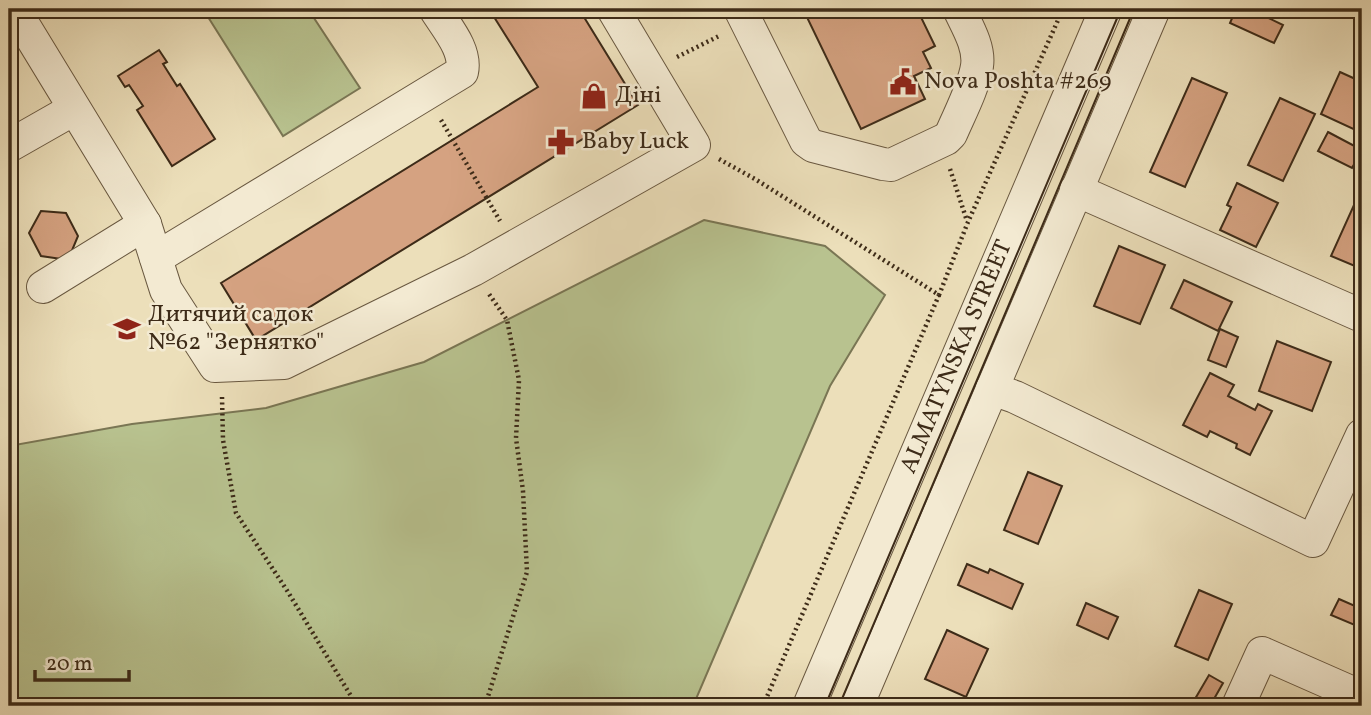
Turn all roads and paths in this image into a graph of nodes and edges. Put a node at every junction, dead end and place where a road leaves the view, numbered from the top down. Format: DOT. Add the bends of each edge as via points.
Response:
graph roads {
  1 [pos="14,9"];
  2 [pos="435,9"];
  3 [pos="613,9"];
  4 [pos="959,9"];
  5 [pos="1106,9"];
  6 [pos="1154,9"];
  7 [pos="744,15"];
  8 [pos="651,70"];
  9 [pos="426,94"];
  10 [pos="74,109"];
  11 [pos="940,141"];
  12 [pos="9,146"];
  13 [pos="1076,190"];
  14 [pos="968,222"];
  15 [pos="145,225"];
  16 [pos="515,247"];
  17 [pos="156,258"];
  18 [pos="473,270"];
  19 [pos="43,287"];
  20 [pos="939,295"];
  21 [pos="1362,316"];
  22 [pos="992,389"];
  23 [pos="222,394"];
  24 [pos="1362,435"];
  25 [pos="1362,697"];
  26 [pos="357,706"];
  27 [pos="485,706"];
  28 [pos="763,706"];
  29 [pos="808,706"];
  30 [pos="857,706"];
  31 [pos="1238,706"];
  1 -- 10 [label="street"];
  2 -- 9 [label="street" via="464,62 462,72"];
  3 -- 8 [label="street"];
  4 -- 11 [label="street" via="971,33 977,66 951,134"];
  5 -- 29 [label="street, ALMATYNSKA STREET"];
  6 -- 13 [label="street, ALMATYNSKA STREET"];
  7 -- 8 [label="path"];
  7 -- 11 [label="street" via="802,134 813,146 891,165"];
  8 -- 16 [label="street" via="694,145"];
  9 -- 16 [label="path"];
  9 -- 17 [label="street"];
  10 -- 12 [label="street"];
  10 -- 15 [label="street"];
  11 -- 14 [label="path"];
  13 -- 21 [label="street"];
  13 -- 22 [label="street, ALMATYNSKA STREET"];
  15 -- 17 [label="street"];
  15 -- 19 [label="street"];
  16 -- 18 [label="street"];
  17 -- 18 [label="street" via="166,290 215,366 284,363"];
  18 -- 27 [label="path" via="507,320 519,380 516,438 527,572"];
  20 -- 28 [label="path"];
  22 -- 24 [label="street" via="1313,541"];
  22 -- 30 [label="street, ALMATYNSKA STREET"];
  23 -- 26 [label="path" via="223,440 236,513"];
  25 -- 31 [label="street" via="1262,653"];
}
